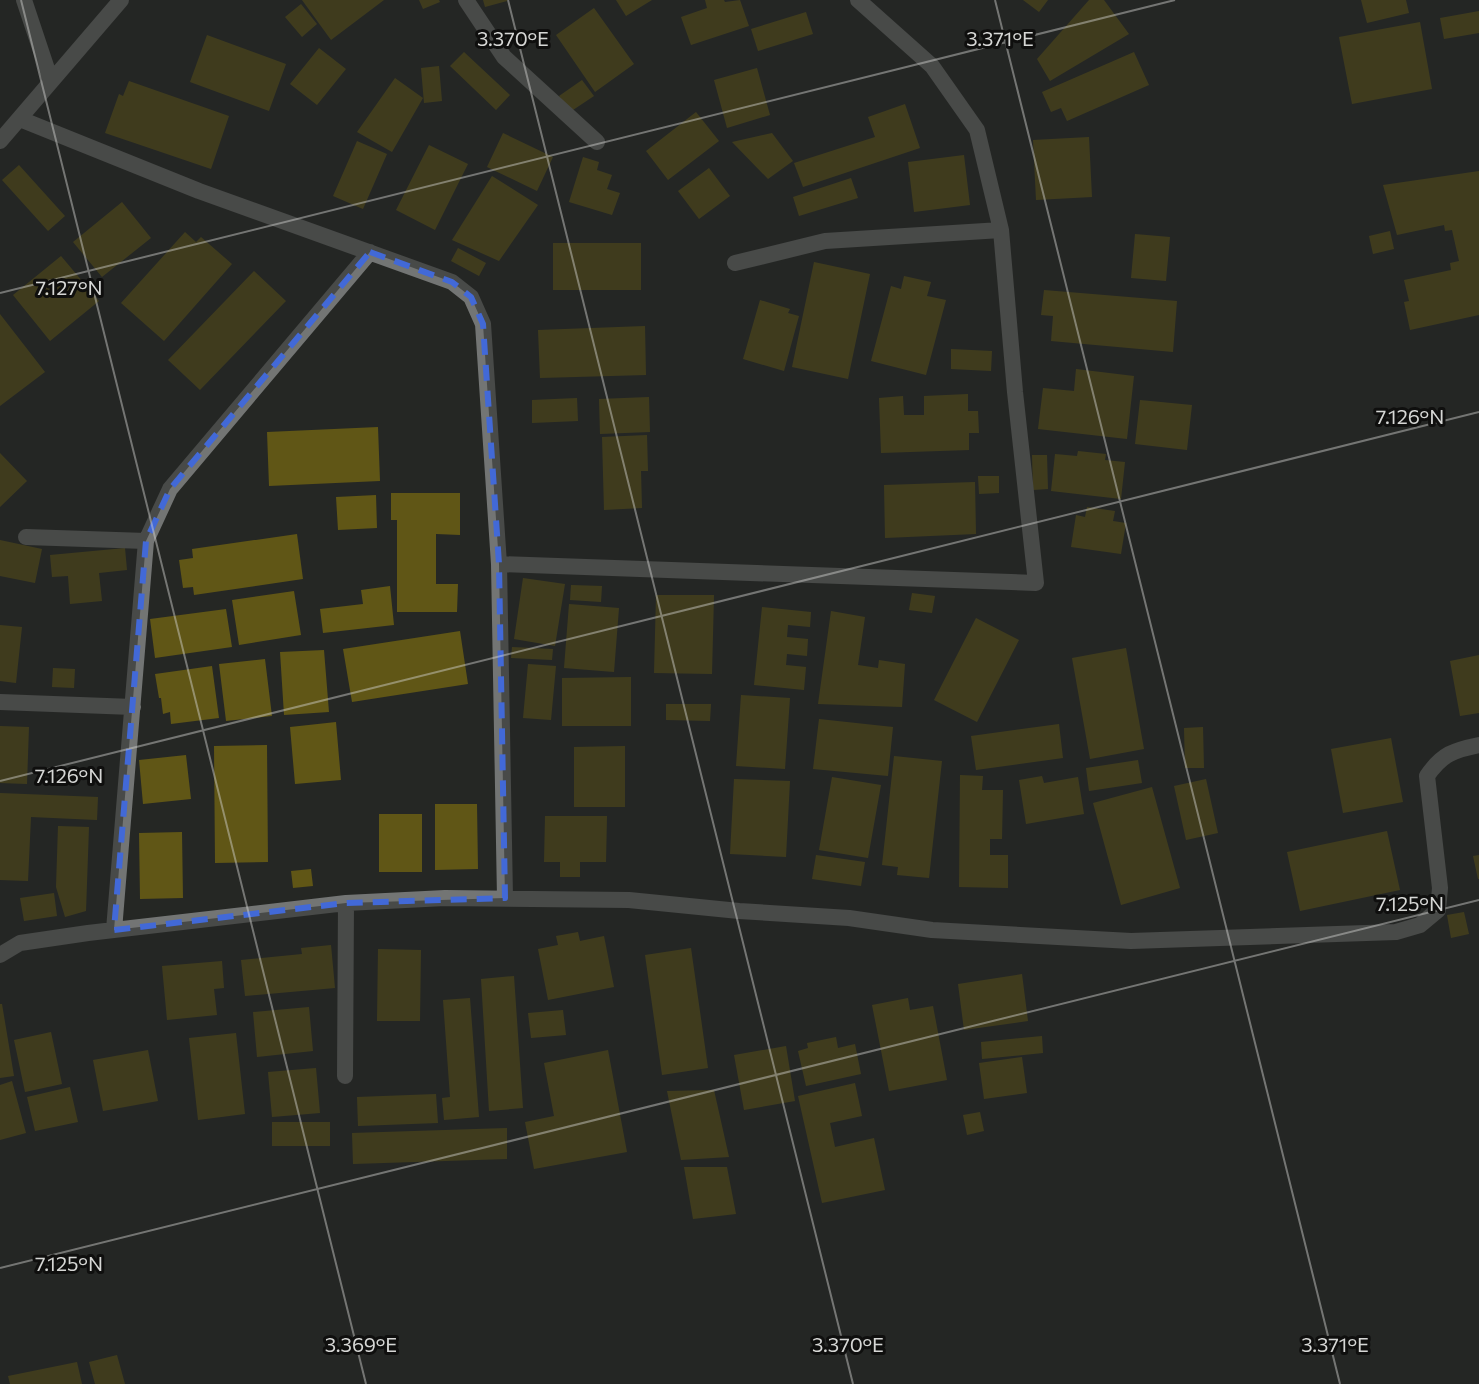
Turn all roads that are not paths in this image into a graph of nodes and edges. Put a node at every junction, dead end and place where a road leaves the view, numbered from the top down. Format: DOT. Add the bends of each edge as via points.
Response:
graph roads {
  1 [pos="24,0"];
  2 [pos="121,0"];
  3 [pos="466,0"];
  4 [pos="858,0"];
  5 [pos="51,81"];
  6 [pos="20,119"];
  7 [pos="0,141"];
  8 [pos="597,142"];
  9 [pos="1001,230"];
  10 [pos="370,252"];
  11 [pos="735,263"];
  12 [pos="26,537"];
  13 [pos="146,541"];
  14 [pos="499,564"];
  15 [pos="0,702"];
  16 [pos="133,707"];
  17 [pos="1479,745"];
  18 [pos="505,898"];
  19 [pos="346,903"];
  20 [pos="114,930"];
  21 [pos="0,955"];
  22 [pos="345,1076"];
  1 -- 5 [label="street"];
  2 -- 5 [label="street"];
  3 -- 8 [label="street" via="504,57"];
  4 -- 9 [label="street" via="932,66 977,130"];
  5 -- 6 [label="street"];
  6 -- 7 [label="street"];
  6 -- 10 [label="street"];
  9 -- 11 [label="street" via="825,241"];
  9 -- 14 [label="street" via="1036,583"];
  10 -- 13 [label="street" via="170,489"];
  10 -- 14 [label="street" via="452,282 471,297 483,324"];
  12 -- 13 [label="street"];
  13 -- 16 [label="street"];
  14 -- 18 [label="street"];
  15 -- 16 [label="street"];
  16 -- 20 [label="street"];
  17 -- 18 [label="street" via="1437,761 1427,776 1438,910 1420,925 1396,932 1131,941 932,930 629,900"];
  18 -- 19 [label="street"];
  19 -- 20 [label="street"];
  19 -- 22 [label="street"];
  20 -- 21 [label="street" via="20,943"];
}
